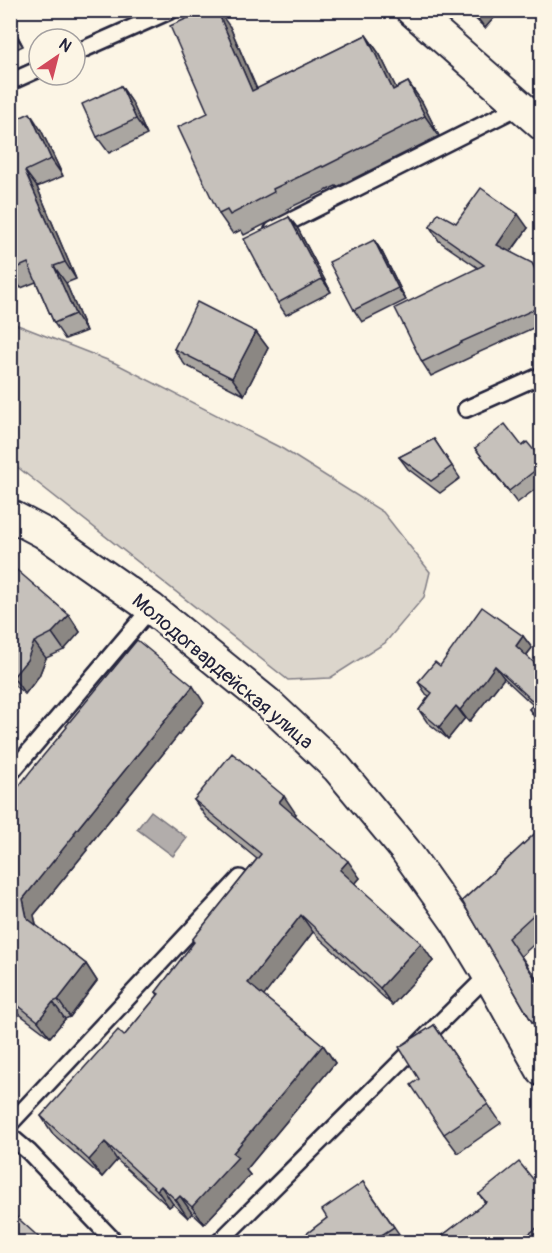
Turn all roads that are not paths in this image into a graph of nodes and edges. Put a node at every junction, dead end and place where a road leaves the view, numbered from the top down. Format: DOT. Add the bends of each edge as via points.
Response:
graph roads {
  1 [pos="172,10"];
  2 [pos="411,10"];
  3 [pos="87,48"];
  4 [pos="27,74"];
  5 [pos="10,82"];
  6 [pos="531,116"];
  7 [pos="260,237"];
  8 [pos="542,375"];
  9 [pos="466,409"];
  10 [pos="10,515"];
  11 [pos="151,609"];
  12 [pos="10,774"];
  13 [pos="240,878"];
  14 [pos="489,975"];
  15 [pos="542,1071"];
  16 [pos="10,1124"];
  17 [pos="10,1136"];
  18 [pos="115,1242"];
  19 [pos="219,1242"];
  1 -- 3 [label="lane"];
  2 -- 6 [label="street"];
  4 -- 5 [label="lane"];
  6 -- 7 [label="lane"];
  8 -- 9 [label="lane"];
  10 -- 11 [label="street, Молодогвардейская улица" via="44,533"];
  11 -- 12 [label="lane"];
  11 -- 14 [label="street, Молодогвардейская улица" via="268,703 337,768 460,918"];
  13 -- 16 [label="lane"];
  14 -- 15 [label="street, Молодогвардейская улица"];
  14 -- 19 [label="lane"];
  17 -- 18 [label="lane"];
}
